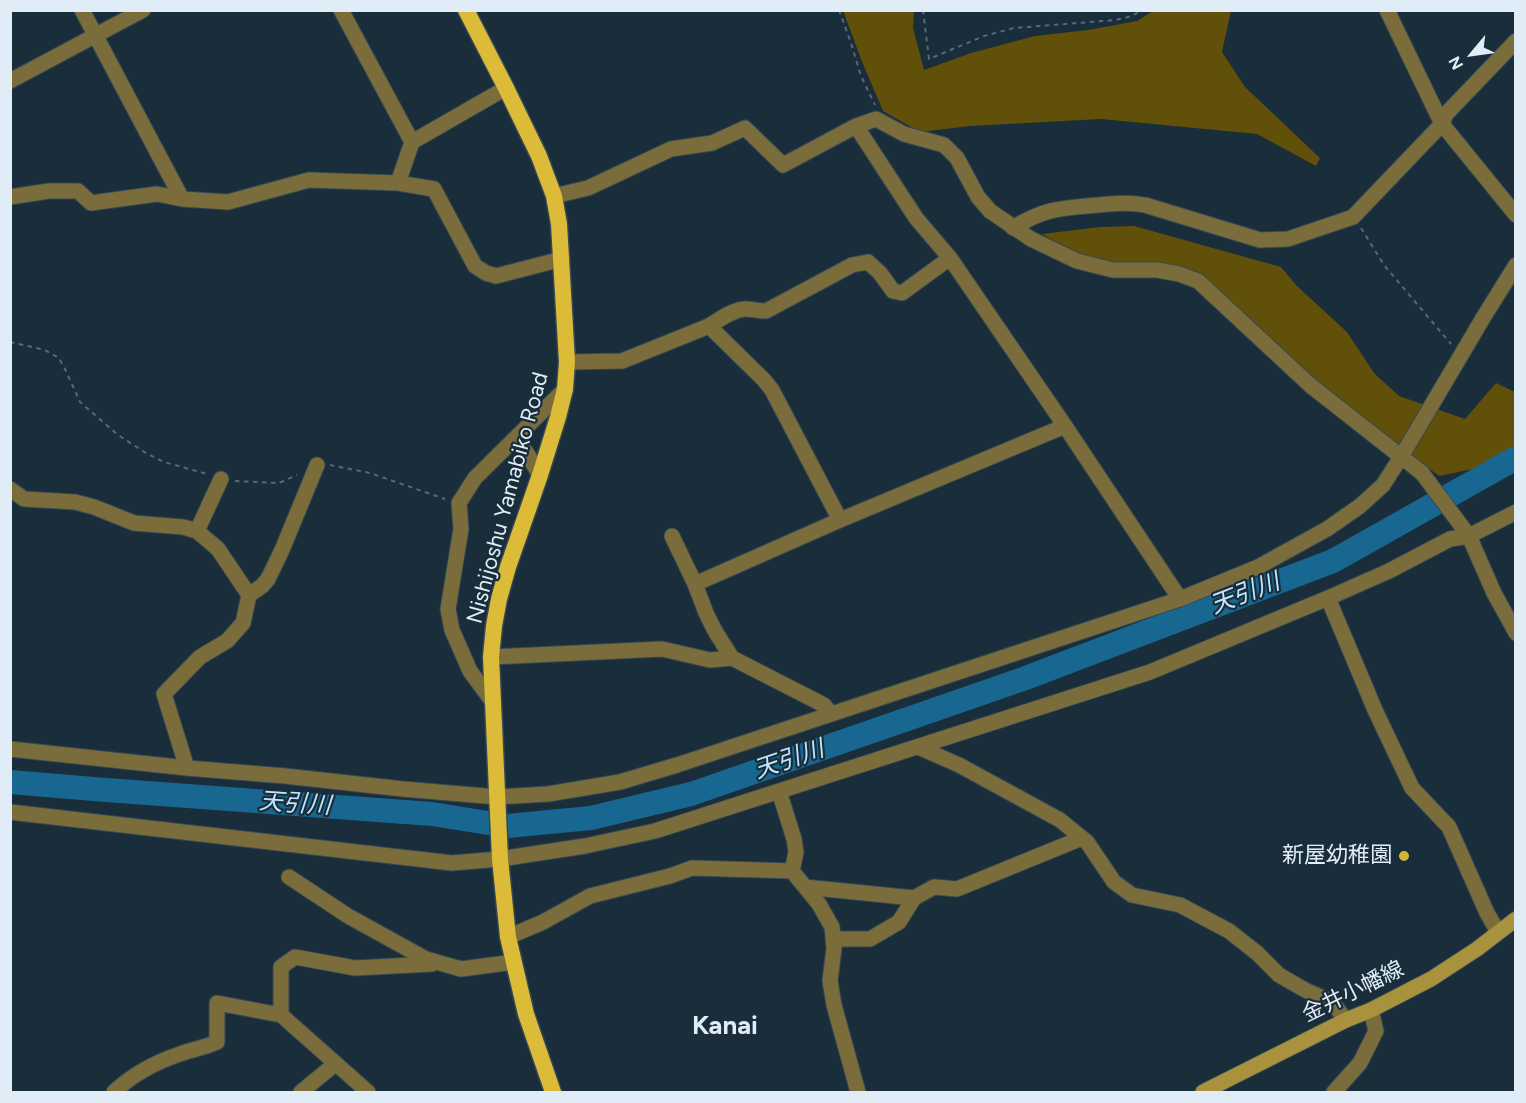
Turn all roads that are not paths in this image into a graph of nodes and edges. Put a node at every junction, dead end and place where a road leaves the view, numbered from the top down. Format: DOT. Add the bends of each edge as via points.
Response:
graph roads {
  1 [pos="81,10"];
  2 [pos="142,10"];
  3 [pos="341,10"];
  4 [pos="466,10"];
  5 [pos="1387,10"];
  6 [pos="95,36"];
  7 [pos="1515,41"];
  8 [pos="10,81"];
  9 [pos="506,88"];
  10 [pos="1442,124"];
  11 [pos="856,126"];
  12 [pos="412,142"];
  13 [pos="398,183"];
  14 [pos="10,196"];
  15 [pos="554,196"];
  16 [pos="182,200"];
  17 [pos="1515,215"];
  18 [pos="1013,228"];
  19 [pos="950,258"];
  20 [pos="562,259"];
  21 [pos="1515,265"];
  22 [pos="709,326"];
  23 [pos="567,362"];
  24 [pos="565,389"];
  25 [pos="1065,426"];
  26 [pos="513,440"];
  27 [pos="1401,457"];
  28 [pos="317,465"];
  29 [pos="540,475"];
  30 [pos="221,479"];
  31 [pos="10,489"];
  32 [pos="1515,512"];
  33 [pos="840,520"];
  34 [pos="197,531"];
  35 [pos="672,536"];
  36 [pos="1469,536"];
  37 [pos="695,584"];
  38 [pos="249,596"];
  39 [pos="1328,598"];
  40 [pos="1180,599"];
  41 [pos="1515,633"];
  42 [pos="491,657"];
  43 [pos="732,658"];
  44 [pos="492,701"];
  45 [pos="831,714"];
  46 [pos="918,747"];
  47 [pos="10,748"];
  48 [pos="187,768"];
  49 [pos="779,791"];
  50 [pos="497,799"];
  51 [pos="10,812"];
  52 [pos="1082,838"];
  53 [pos="500,854"];
  54 [pos="792,871"];
  55 [pos="289,877"];
  56 [pos="805,886"];
  57 [pos="915,898"];
  58 [pos="1515,919"];
  59 [pos="1498,932"];
  60 [pos="508,937"];
  61 [pos="833,939"];
  62 [pos="514,962"];
  63 [pos="440,963"];
  64 [pos="1371,1011"];
  65 [pos="281,1015"];
  66 [pos="1346,1020"];
  67 [pos="335,1064"];
  68 [pos="114,1092"];
  69 [pos="301,1092"];
  70 [pos="368,1092"];
  71 [pos="553,1092"];
  72 [pos="858,1092"];
  73 [pos="1203,1092"];
  74 [pos="1334,1092"];
  1 -- 6 [label="street"];
  2 -- 6 [label="street"];
  3 -- 12 [label="street"];
  4 -- 9 [label="highway, Nishijoshu Yamabiko Road"];
  5 -- 10 [label="street"];
  6 -- 8 [label="street"];
  6 -- 16 [label="street"];
  7 -- 10 [label="street" via="1446,114"];
  9 -- 12 [label="street"];
  9 -- 15 [label="highway, Nishijoshu Yamabiko Road"];
  10 -- 17 [label="street"];
  10 -- 18 [label="street" via="1353,217 1288,239 1260,240 1130,202 1046,211"];
  11 -- 15 [label="street" via="783,165 745,128 712,143 671,149 588,188"];
  11 -- 18 [label="street" via="876,119 904,134 944,146 957,158 978,197"];
  11 -- 19 [label="street" via="916,218"];
  12 -- 13 [label="street"];
  13 -- 16 [label="street" via="309,180 228,202"];
  13 -- 20 [label="street" via="434,189 475,266 486,273 496,276"];
  14 -- 16 [label="street" via="78,191 91,203 157,194"];
  15 -- 20 [label="highway, Nishijoshu Yamabiko Road"];
  18 -- 27 [label="street" via="1077,261 1113,270 1157,270 1198,281 1311,386"];
  19 -- 22 [label="street" via="902,293 893,291 868,262 852,265 766,311 745,308"];
  19 -- 25 [label="street"];
  20 -- 23 [label="highway, Nishijoshu Yamabiko Road"];
  21 -- 27 [label="street"];
  22 -- 23 [label="street" via="622,361"];
  22 -- 33 [label="street" via="772,390"];
  23 -- 24 [label="highway, Nishijoshu Yamabiko Road"];
  24 -- 26 [label="street"];
  24 -- 29 [label="highway, Nishijoshu Yamabiko Road"];
  25 -- 33 [label="street"];
  25 -- 40 [label="street"];
  26 -- 29 [label="street"];
  26 -- 44 [label="street" via="475,478 459,503 461,529 448,609 452,630 470,671"];
  27 -- 36 [label="street" via="1422,473"];
  27 -- 40 [label="street" via="1383,485 1327,529 1258,567"];
  28 -- 38 [label="street" via="268,579"];
  29 -- 42 [label="highway, Nishijoshu Yamabiko Road" via="499,599"];
  30 -- 34 [label="street"];
  31 -- 34 [label="street" via="24,499 75,502 135,523"];
  32 -- 36 [label="street"];
  33 -- 37 [label="street"];
  34 -- 38 [label="street" via="218,549"];
  35 -- 37 [label="street"];
  36 -- 39 [label="street" via="1450,539"];
  36 -- 41 [label="street"];
  37 -- 43 [label="street" via="706,613"];
  38 -- 48 [label="street" via="243,623 227,641 200,657 164,694"];
  39 -- 46 [label="street" via="1150,672"];
  39 -- 59 [label="street" via="1412,788 1449,827"];
  40 -- 45 [label="street"];
  42 -- 43 [label="street" via="662,649 710,660"];
  42 -- 44 [label="highway, Nishijoshu Yamabiko Road"];
  43 -- 45 [label="street" via="824,705"];
  44 -- 50 [label="highway, Nishijoshu Yamabiko Road"];
  45 -- 50 [label="street" via="620,782"];
  46 -- 49 [label="street"];
  46 -- 52 [label="street" via="1060,820"];
  47 -- 48 [label="street"];
  48 -- 50 [label="street"];
  49 -- 53 [label="street" via="656,831 585,846"];
  49 -- 54 [label="street" via="794,839"];
  50 -- 53 [label="highway, Nishijoshu Yamabiko Road"];
  51 -- 53 [label="street" via="452,863"];
  52 -- 57 [label="street" via="957,889 934,887"];
  52 -- 66 [label="street" via="1114,882 1132,895 1180,905 1229,931 1279,975 1332,1002"];
  53 -- 60 [label="highway"];
  54 -- 56 [label="street"];
  54 -- 60 [label="street" via="692,868 590,896"];
  55 -- 63 [label="street" via="357,921"];
  56 -- 57 [label="street"];
  56 -- 61 [label="street" via="832,927"];
  57 -- 61 [label="street" via="899,922 870,939"];
  58 -- 59 [label="main road, 金井小幡線"];
  59 -- 64 [label="main road, 金井小幡線" via="1431,979"];
  60 -- 62 [label="highway"];
  61 -- 72 [label="street" via="830,981"];
  62 -- 63 [label="street" via="462,969"];
  62 -- 71 [label="highway" via="526,1014"];
  63 -- 65 [label="street" via="355,968 295,957 281,967"];
  64 -- 66 [label="main road, 金井小幡線"];
  64 -- 74 [label="street" via="1376,1031 1360,1063"];
  65 -- 67 [label="street"];
  65 -- 68 [label="street" via="217,1003 217,1042 148,1067"];
  66 -- 73 [label="main road, 金井小幡線"];
  67 -- 69 [label="street"];
  67 -- 70 [label="street"];
}
